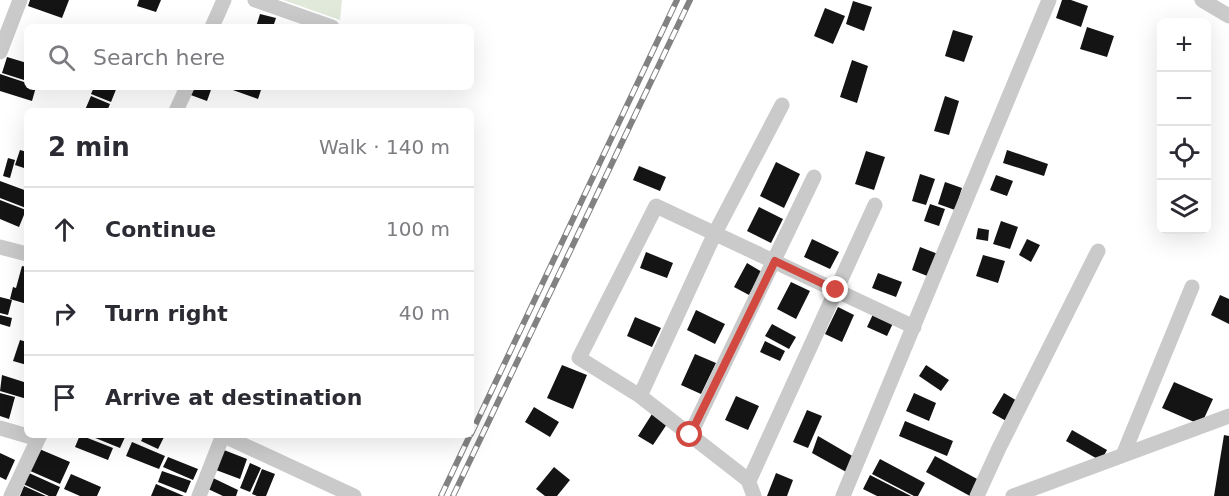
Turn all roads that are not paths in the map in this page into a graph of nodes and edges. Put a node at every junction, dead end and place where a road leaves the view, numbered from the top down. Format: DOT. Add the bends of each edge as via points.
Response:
graph roads {
  1 [pos="20,0"];
  2 [pos="224,0"];
  3 [pos="255,0"];
  4 [pos="1049,0"];
  5 [pos="1202,0"];
  6 [pos="1229,16"];
  7 [pos="213,24"];
  8 [pos="323,24"];
  9 [pos="0,52"];
  10 [pos="186,90"];
  11 [pos="782,105"];
  12 [pos="177,108"];
  13 [pos="814,177"];
  14 [pos="875,205"];
  15 [pos="715,233"];
  16 [pos="0,246"];
  17 [pos="1098,251"];
  18 [pos="24,253"];
  19 [pos="775,261"];
  20 [pos="1192,287"];
  21 [pos="836,290"];
  22 [pos="914,327"];
  23 [pos="640,396"];
  24 [pos="1229,416"];
  25 [pos="0,428"];
  26 [pos="24,434"];
  27 [pos="690,435"];
  28 [pos="39,438"];
  29 [pos="222,438"];
  30 [pos="229,438"];
  31 [pos="1123,455"];
  32 [pos="751,489"];
  33 [pos="11,496"];
  34 [pos="199,496"];
  35 [pos="354,496"];
  36 [pos="843,496"];
  37 [pos="977,496"];
  38 [pos="1013,496"];
  1 -- 9 [label="street"];
  2 -- 7 [label="street"];
  3 -- 8 [label="street"];
  4 -- 22 [label="street"];
  5 -- 6 [label="street"];
  10 -- 12 [label="street"];
  11 -- 15 [label="street"];
  13 -- 19 [label="street"];
  14 -- 21 [label="street"];
  15 -- 19 [label="street"];
  15 -- 23 [label="street"];
  15 -- 23 [label="street" via="656,206 579,358"];
  16 -- 18 [label="street"];
  17 -- 37 [label="street"];
  19 -- 21 [label="street"];
  19 -- 27 [label="street"];
  20 -- 31 [label="street"];
  21 -- 22 [label="street"];
  21 -- 32 [label="street"];
  22 -- 36 [label="street"];
  23 -- 27 [label="street"];
  24 -- 31 [label="street"];
  25 -- 26 [label="street"];
  27 -- 32 [label="street"];
  28 -- 33 [label="street"];
  29 -- 34 [label="street"];
  30 -- 35 [label="street"];
  31 -- 38 [label="street"];
}
